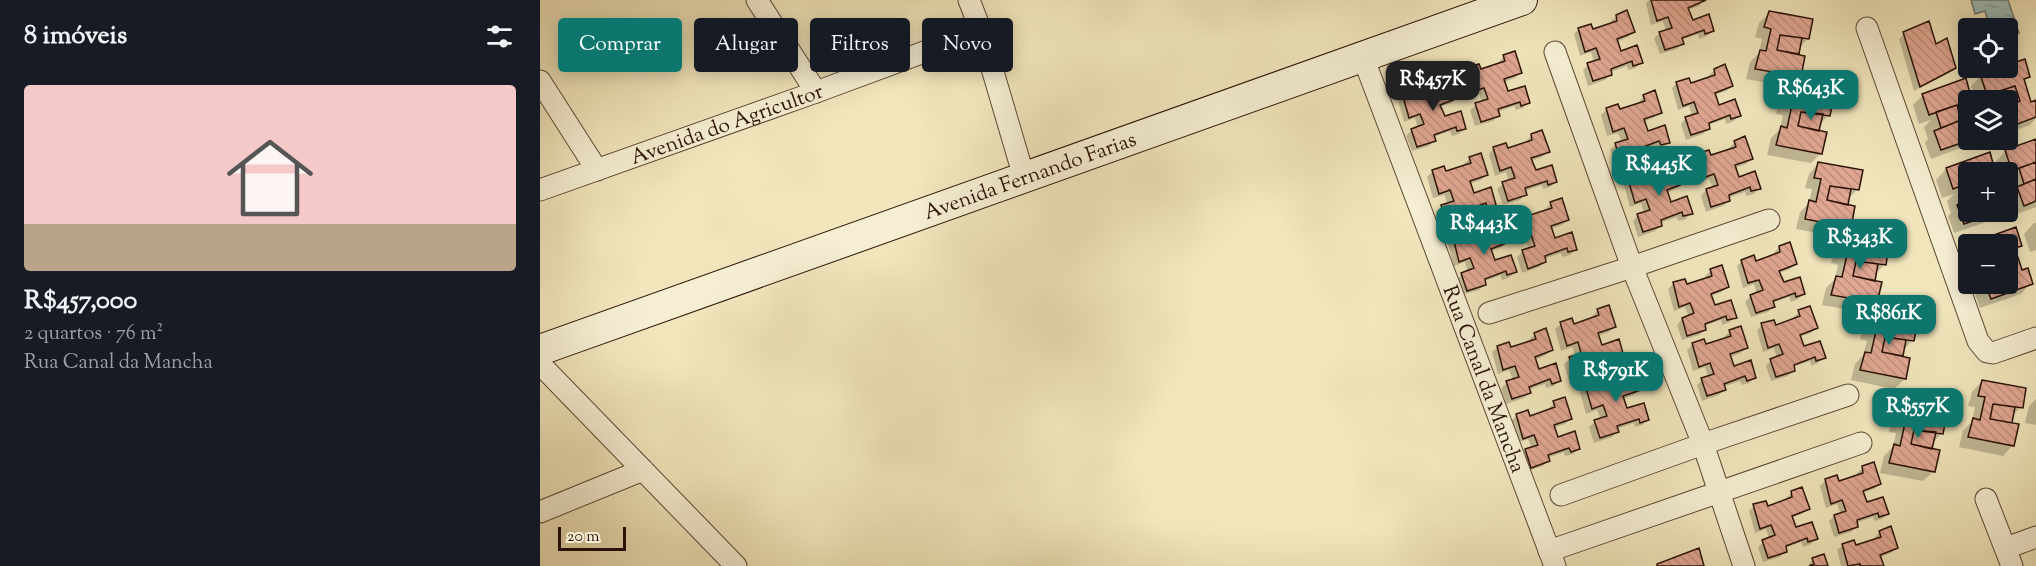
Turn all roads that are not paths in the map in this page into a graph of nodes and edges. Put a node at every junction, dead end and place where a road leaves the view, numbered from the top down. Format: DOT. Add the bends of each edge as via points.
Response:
graph roads {
  1 [pos="757,0"];
  2 [pos="969,0"];
  3 [pos="1522,0"];
  4 [pos="976,18"];
  5 [pos="1867,28"];
  6 [pos="1555,52"];
  7 [pos="922,53"];
  8 [pos="1364,57"];
  9 [pos="993,72"];
  10 [pos="540,81"];
  11 [pos="816,92"];
  12 [pos="597,170"];
  13 [pos="1024,177"];
  14 [pos="540,190"];
  15 [pos="1769,220"];
  16 [pos="1632,267"];
  17 [pos="1489,313"];
  18 [pos="2036,338"];
  19 [pos="540,350"];
  20 [pos="540,364"];
  21 [pos="1848,395"];
  22 [pos="1861,443"];
  23 [pos="1703,444"];
  24 [pos="643,470"];
  25 [pos="1719,492"];
  26 [pos="1561,495"];
  27 [pos="1986,499"];
  28 [pos="540,512"];
  29 [pos="2036,537"];
  30 [pos="2009,557"];
  31 [pos="1552,559"];
  32 [pos="736,566"];
  33 [pos="1744,566"];
  1 -- 11 [label="street"];
  2 -- 4 [label="street"];
  3 -- 8 [label="main road, Avenida Fernando Farias"];
  5 -- 18 [label="street" via="1977,341 1993,353"];
  6 -- 16 [label="street"];
  7 -- 11 [label="street, Avenida do Agricultor"];
  8 -- 13 [label="main road, Avenida Fernando Farias"];
  8 -- 31 [label="street, Rua Canal da Mancha"];
  9 -- 13 [label="street"];
  10 -- 12 [label="street"];
  11 -- 12 [label="street, Avenida do Agricultor"];
  12 -- 14 [label="street, Avenida do Agricultor"];
  13 -- 19 [label="main road, Avenida Fernando Farias"];
  15 -- 16 [label="street"];
  16 -- 17 [label="street"];
  16 -- 23 [label="street"];
  20 -- 24 [label="street"];
  21 -- 23 [label="street"];
  22 -- 25 [label="street"];
  23 -- 25 [label="street"];
  23 -- 26 [label="street"];
  24 -- 28 [label="street"];
  24 -- 32 [label="street"];
  25 -- 31 [label="street"];
  25 -- 33 [label="street"];
  27 -- 30 [label="street"];
  29 -- 30 [label="street"];
}
